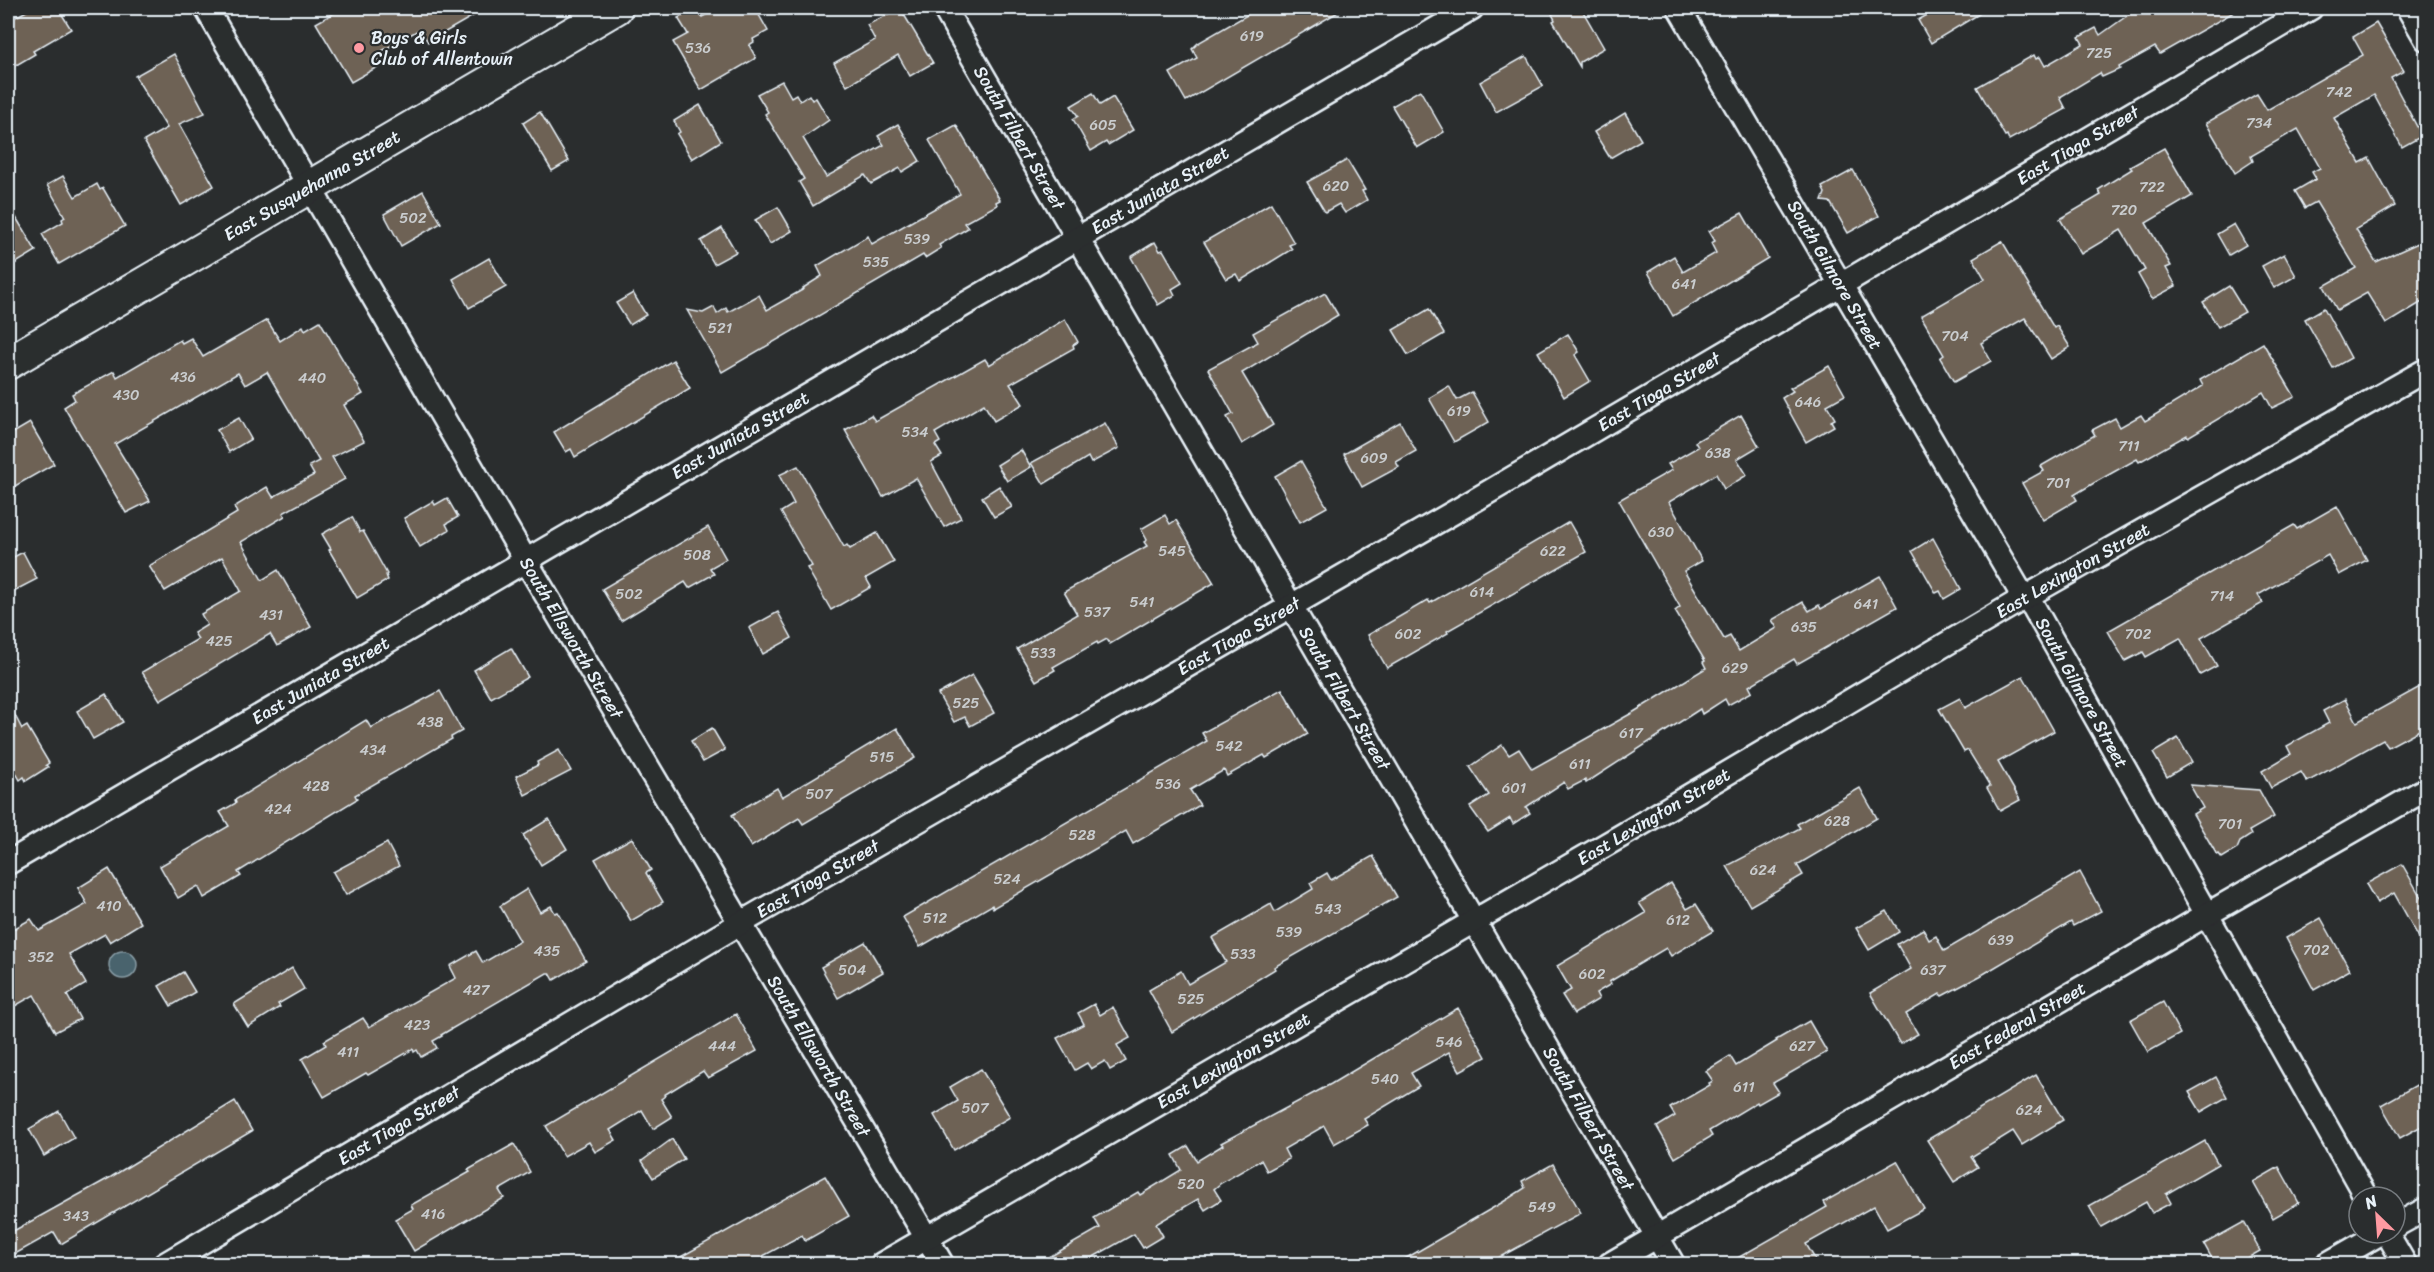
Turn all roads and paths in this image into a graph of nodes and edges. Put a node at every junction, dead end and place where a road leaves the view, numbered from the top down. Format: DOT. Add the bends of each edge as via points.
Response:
graph roads {
  1 [pos="206,8"];
  2 [pos="616,8"];
  3 [pos="944,8"];
  4 [pos="1472,8"];
  5 [pos="1679,8"];
  6 [pos="2311,8"];
  7 [pos="2408,8"];
  8 [pos="2427,39"];
  9 [pos="311,185"];
  10 [pos="1078,238"];
  11 [pos="1843,285"];
  12 [pos="8,363"];
  13 [pos="2427,369"];
  14 [pos="526,561"];
  15 [pos="2024,598"];
  16 [pos="1292,606"];
  17 [pos="2427,789"];
  18 [pos="8,863"];
  19 [pos="2206,915"];
  20 [pos="1473,921"];
  21 [pos="739,924"];
  22 [pos="2359,1185"];
  23 [pos="2427,1209"];
  24 [pos="2407,1220"];
  25 [pos="1657,1237"];
  26 [pos="927,1238"];
  27 [pos="2360,1245"];
  28 [pos="2394,1245"];
  29 [pos="196,1257"];
  30 [pos="165,1264"];
  31 [pos="882,1264"];
  32 [pos="942,1264"];
  33 [pos="1610,1264"];
  34 [pos="1673,1264"];
  35 [pos="2327,1264"];
  36 [pos="2405,1264"];
  1 -- 9 [label="street, South Ellsworth Street"];
  2 -- 9 [label="main road, East Susquehanna Street"];
  3 -- 10 [label="street, South Filbert Street"];
  4 -- 10 [label="street, East Juniata Street"];
  5 -- 11 [label="street, South Gilmore Street"];
  6 -- 11 [label="street, East Tioga Street"];
  7 -- 8 [label="street"];
  9 -- 12 [label="main road, East Susquehanna Street"];
  9 -- 14 [label="street, South Ellsworth Street"];
  10 -- 14 [label="street, East Juniata Street"];
  10 -- 16 [label="street, South Filbert Street"];
  11 -- 15 [label="street, South Gilmore Street"];
  11 -- 16 [label="street, East Tioga Street"];
  13 -- 15 [label="street, East Lexington Street"];
  14 -- 18 [label="street, East Juniata Street"];
  14 -- 21 [label="street, South Ellsworth Street"];
  15 -- 19 [label="street, South Gilmore Street" via="2033,606"];
  15 -- 20 [label="street, East Lexington Street"];
  16 -- 20 [label="street, South Filbert Street"];
  16 -- 21 [label="street, East Tioga Street"];
  17 -- 19 [label="street, East Federal Street"];
  19 -- 22 [label="street, South Gilmore Street"];
  19 -- 25 [label="street, East Federal Street"];
  20 -- 25 [label="street, South Filbert Street"];
  20 -- 26 [label="street, East Lexington Street"];
  21 -- 26 [label="street, South Ellsworth Street"];
  21 -- 29 [label="street, East Tioga Street"];
  23 -- 24 [label="street"];
  25 -- 33 [label="street, East Federal Street"];
  25 -- 34 [label="street, South Filbert Street"];
  26 -- 31 [label="street, East Lexington Street"];
  26 -- 32 [label="street, South Ellsworth Street"];
  27 -- 35 [label="street"];
  28 -- 36 [label="street"];
  29 -- 30 [label="street, East Tioga Street"];
}
